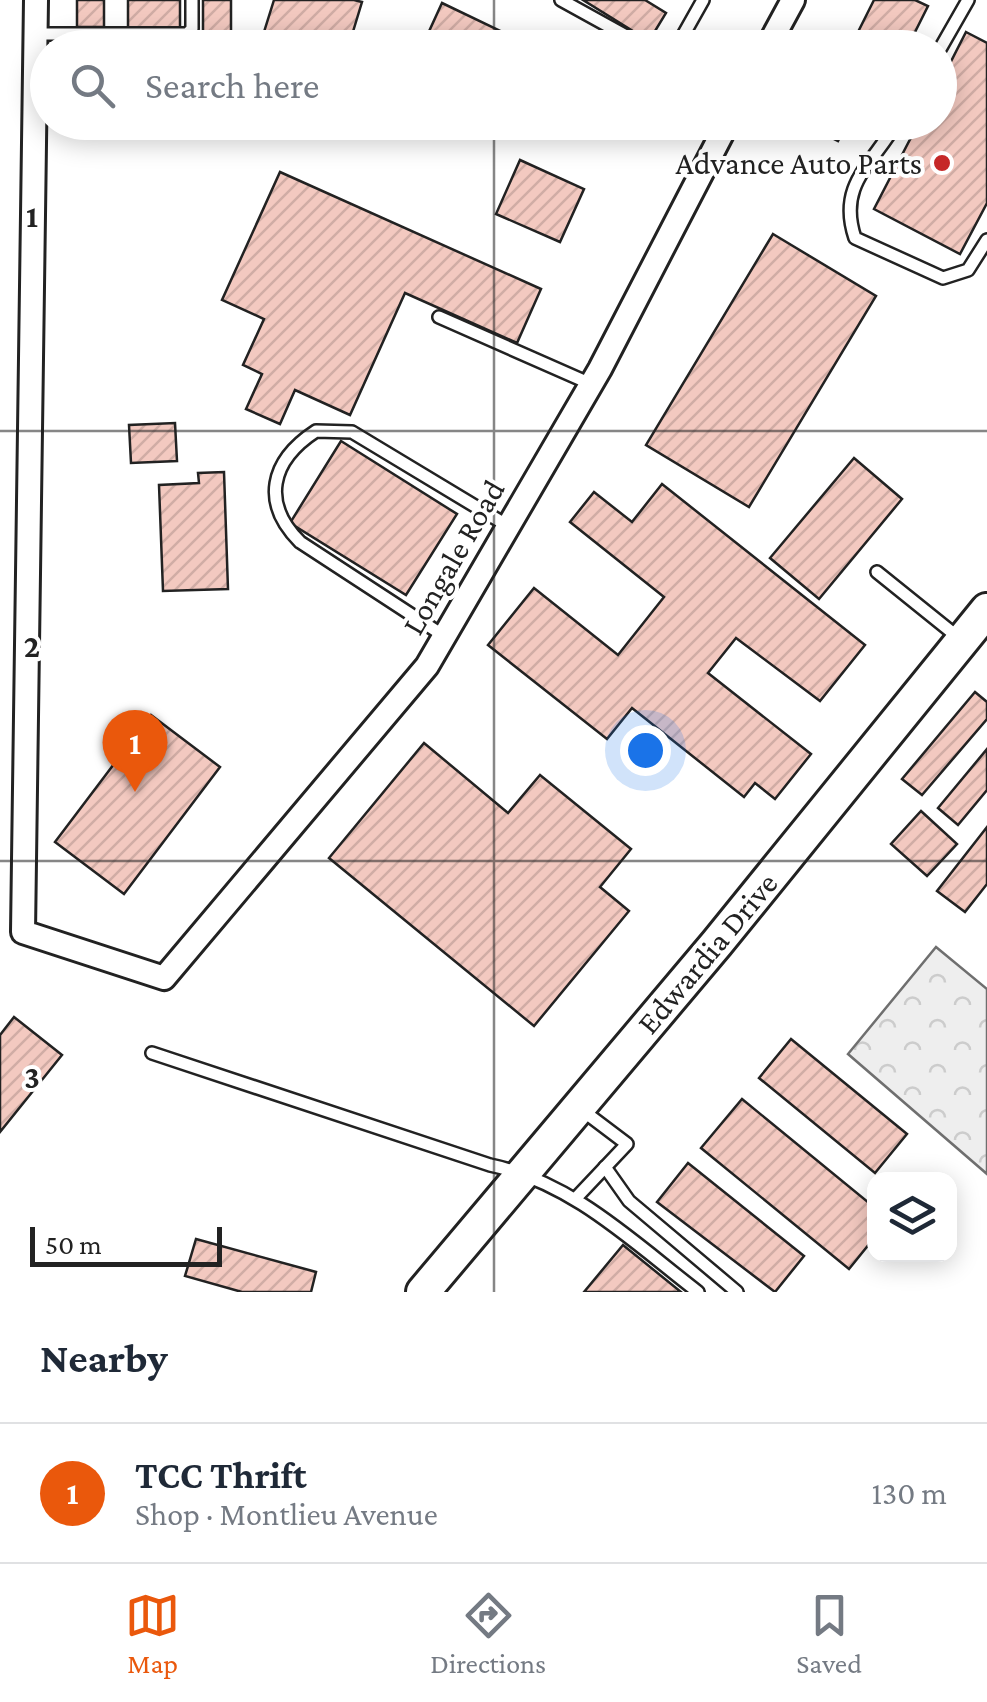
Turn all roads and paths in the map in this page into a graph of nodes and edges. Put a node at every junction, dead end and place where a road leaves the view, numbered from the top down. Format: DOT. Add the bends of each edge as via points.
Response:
graph roads {
  1 [pos="36,0"];
  2 [pos="192,0"];
  3 [pos="560,0"];
  4 [pos="703,0"];
  5 [pos="793,0"];
  6 [pos="968,0"];
  7 [pos="36,30"];
  8 [pos="191,30"];
  9 [pos="615,30"];
  10 [pos="686,30"];
  11 [pos="777,30"];
  12 [pos="951,30"];
  13 [pos="35,140"];
  14 [pos="719,140"];
  15 [pos="884,140"];
  16 [pos="987,240"];
  17 [pos="439,318"];
  18 [pos="591,384"];
  19 [pos="508,526"];
  20 [pos="877,572"];
  21 [pos="987,610"];
  22 [pos="444,636"];
  23 [pos="962,640"];
  24 [pos="152,1053"];
  25 [pos="579,1108"];
  26 [pos="605,1166"];
  27 [pos="523,1172"];
  28 [pos="576,1198"];
  29 [pos="423,1292"];
  30 [pos="698,1292"];
  31 [pos="736,1292"];
  1 -- 7 [label="street"];
  2 -- 8 [label="lane"];
  3 -- 9 [label="lane"];
  4 -- 10 [label="lane"];
  5 -- 11 [label="street"];
  6 -- 12 [label="lane"];
  13 -- 22 [label="street, Longale Road" via="24,932 164,978 426,666"];
  14 -- 18 [label="street, Longale Road"];
  15 -- 16 [label="lane" via="856,177 848,218 856,238 943,278 968,270"];
  17 -- 18 [label="lane"];
  18 -- 19 [label="street, Longale Road"];
  19 -- 22 [label="street, Longale Road"];
  19 -- 22 [label="lane" via="352,432 316,431 284,460 274,492 282,525"];
  20 -- 23 [label="lane"];
  21 -- 23 [label="main road, Edwardia Drive"];
  23 -- 25 [label="main road, Edwardia Drive"];
  24 -- 27 [label="lane"];
  25 -- 26 [label="lane" via="627,1144"];
  25 -- 27 [label="main road, Edwardia Drive"];
  26 -- 28 [label="lane"];
  26 -- 31 [label="lane" via="628,1201"];
  27 -- 28 [label="lane"];
  27 -- 29 [label="main road, Edwardia Drive"];
  28 -- 30 [label="lane"];
}
